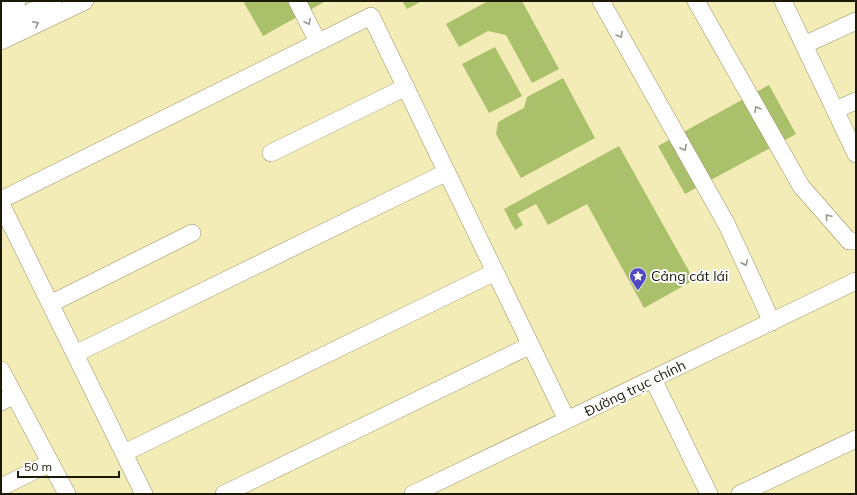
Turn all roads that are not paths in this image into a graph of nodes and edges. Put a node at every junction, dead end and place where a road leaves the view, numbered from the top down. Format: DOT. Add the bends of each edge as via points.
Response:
graph roads {
  1 [pos="17,1"];
  2 [pos="53,1"];
  3 [pos="85,1"];
  4 [pos="297,1"];
  5 [pos="601,1"];
  6 [pos="696,1"];
  7 [pos="783,1"];
  8 [pos="1,9"];
  9 [pos="856,21"];
  10 [pos="1,26"];
  11 [pos="1,41"];
  12 [pos="318,42"];
  13 [pos="804,45"];
  14 [pos="406,87"];
  15 [pos="856,100"];
  16 [pos="835,110"];
  17 [pos="271,153"];
  18 [pos="856,154"];
  19 [pos="447,172"];
  20 [pos="1,200"];
  21 [pos="1,204"];
  22 [pos="192,233"];
  23 [pos="856,241"];
  24 [pos="495,272"];
  25 [pos="856,281"];
  26 [pos="50,304"];
  27 [pos="772,322"];
  28 [pos="531,345"];
  29 [pos="75,354"];
  30 [pos="1,370"];
  31 [pos="653,379"];
  32 [pos="8,399"];
  33 [pos="567,420"];
  34 [pos="856,439"];
  35 [pos="124,453"];
  36 [pos="50,463"];
  37 [pos="1,487"];
  38 [pos="67,494"];
  39 [pos="144,494"];
  40 [pos="224,494"];
  41 [pos="413,494"];
  42 [pos="709,494"];
  43 [pos="740,494"];
  1 -- 8 [label="street"];
  2 -- 10 [label="street"];
  11 -- 3 [label="street, one-way"];
  4 -- 12 [label="street, one-way"];
  5 -- 27 [label="street, one-way" via="727,225"];
  23 -- 6 [label="street, one-way" via="849,241 801,186"];
  7 -- 13 [label="street"];
  9 -- 13 [label="street"];
  12 -- 14 [label="street" via="371,16"];
  12 -- 20 [label="street"];
  13 -- 16 [label="street"];
  14 -- 17 [label="street"];
  14 -- 19 [label="street"];
  15 -- 16 [label="street"];
  16 -- 18 [label="street"];
  19 -- 24 [label="street"];
  19 -- 29 [label="street"];
  21 -- 26 [label="street"];
  22 -- 26 [label="street"];
  24 -- 28 [label="street"];
  24 -- 35 [label="street"];
  25 -- 27 [label="street, Đường trục chính"];
  26 -- 29 [label="street"];
  27 -- 31 [label="street, Đường trục chính"];
  28 -- 33 [label="street"];
  28 -- 40 [label="street"];
  29 -- 35 [label="street"];
  30 -- 32 [label="street"];
  31 -- 33 [label="street, Đường trục chính"];
  31 -- 42 [label="street"];
  32 -- 36 [label="street"];
  33 -- 41 [label="street, Đường trục chính"];
  34 -- 43 [label="street"];
  35 -- 39 [label="street"];
  36 -- 37 [label="street"];
  36 -- 38 [label="street"];
}
